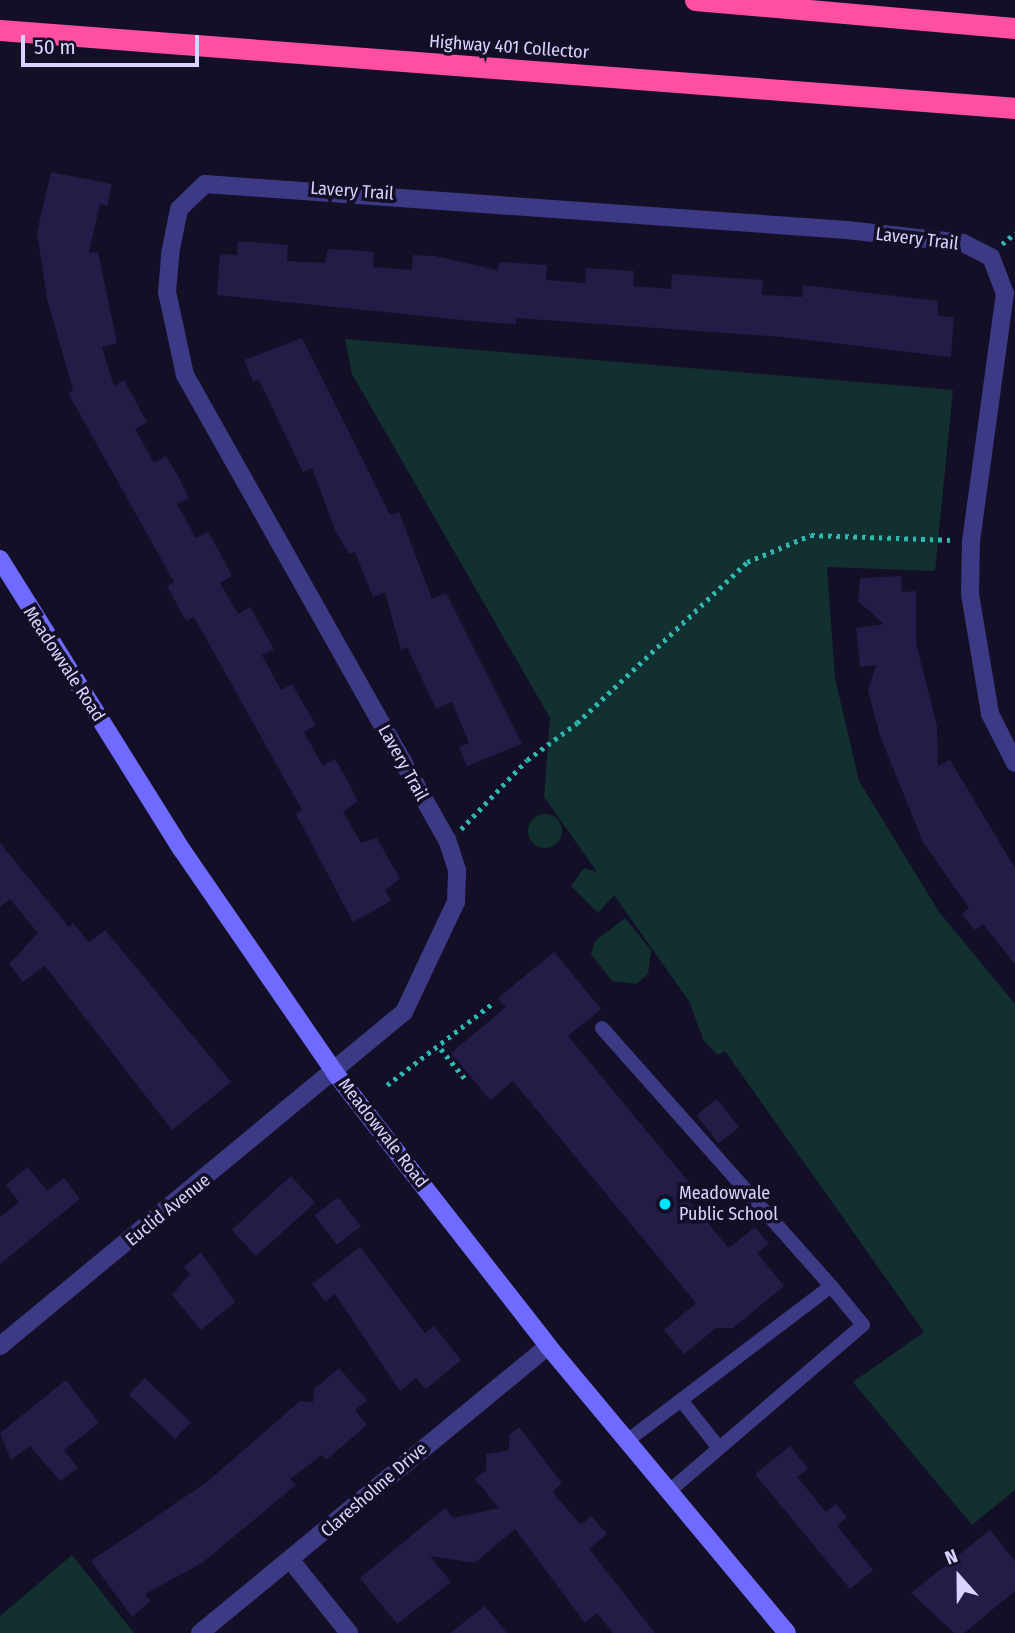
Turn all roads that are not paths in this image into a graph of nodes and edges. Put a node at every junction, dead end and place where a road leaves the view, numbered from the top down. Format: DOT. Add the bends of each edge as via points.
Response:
graph roads {
  1 [pos="695,0"];
  2 [pos="1015,28"];
  3 [pos="0,30"];
  4 [pos="1015,108"];
  5 [pos="0,559"];
  6 [pos="0,573"];
  7 [pos="23,601"];
  8 [pos="1015,763"];
  9 [pos="602,1028"];
  10 [pos="335,1073"];
  11 [pos="831,1286"];
  12 [pos="0,1346"];
  13 [pos="548,1346"];
  14 [pos="681,1400"];
  15 [pos="628,1441"];
  16 [pos="719,1448"];
  17 [pos="669,1491"];
  18 [pos="292,1562"];
  19 [pos="200,1633"];
  20 [pos="349,1633"];
  21 [pos="787,1633"];
  1 -- 2 [label="highway"];
  3 -- 4 [label="highway, Highway 401 Collector"];
  5 -- 7 [label="main road, Meadowvale Road"];
  6 -- 7 [label="main road, Meadowvale Road"];
  7 -- 10 [label="main road, Meadowvale Road"];
  8 -- 10 [label="street, Lavery Trail" via="990,714 970,594 971,541 1005,293 991,257 963,243 205,184 179,209 170,254 167,292 185,374 447,840 457,870 456,902 444,937 404,1012"];
  9 -- 11 [label="lane"];
  10 -- 12 [label="street, Euclid Avenue"];
  10 -- 13 [label="main road, Meadowvale Road"];
  11 -- 14 [label="lane"];
  11 -- 16 [label="lane" via="863,1325"];
  13 -- 15 [label="main road, Meadowvale Road"];
  13 -- 18 [label="street, Claresholme Drive"];
  14 -- 15 [label="lane"];
  14 -- 16 [label="lane"];
  15 -- 17 [label="main road, Meadowvale Road"];
  16 -- 17 [label="lane"];
  17 -- 21 [label="main road, Meadowvale Road"];
  18 -- 19 [label="street, Claresholme Drive"];
  18 -- 20 [label="street"];
}
